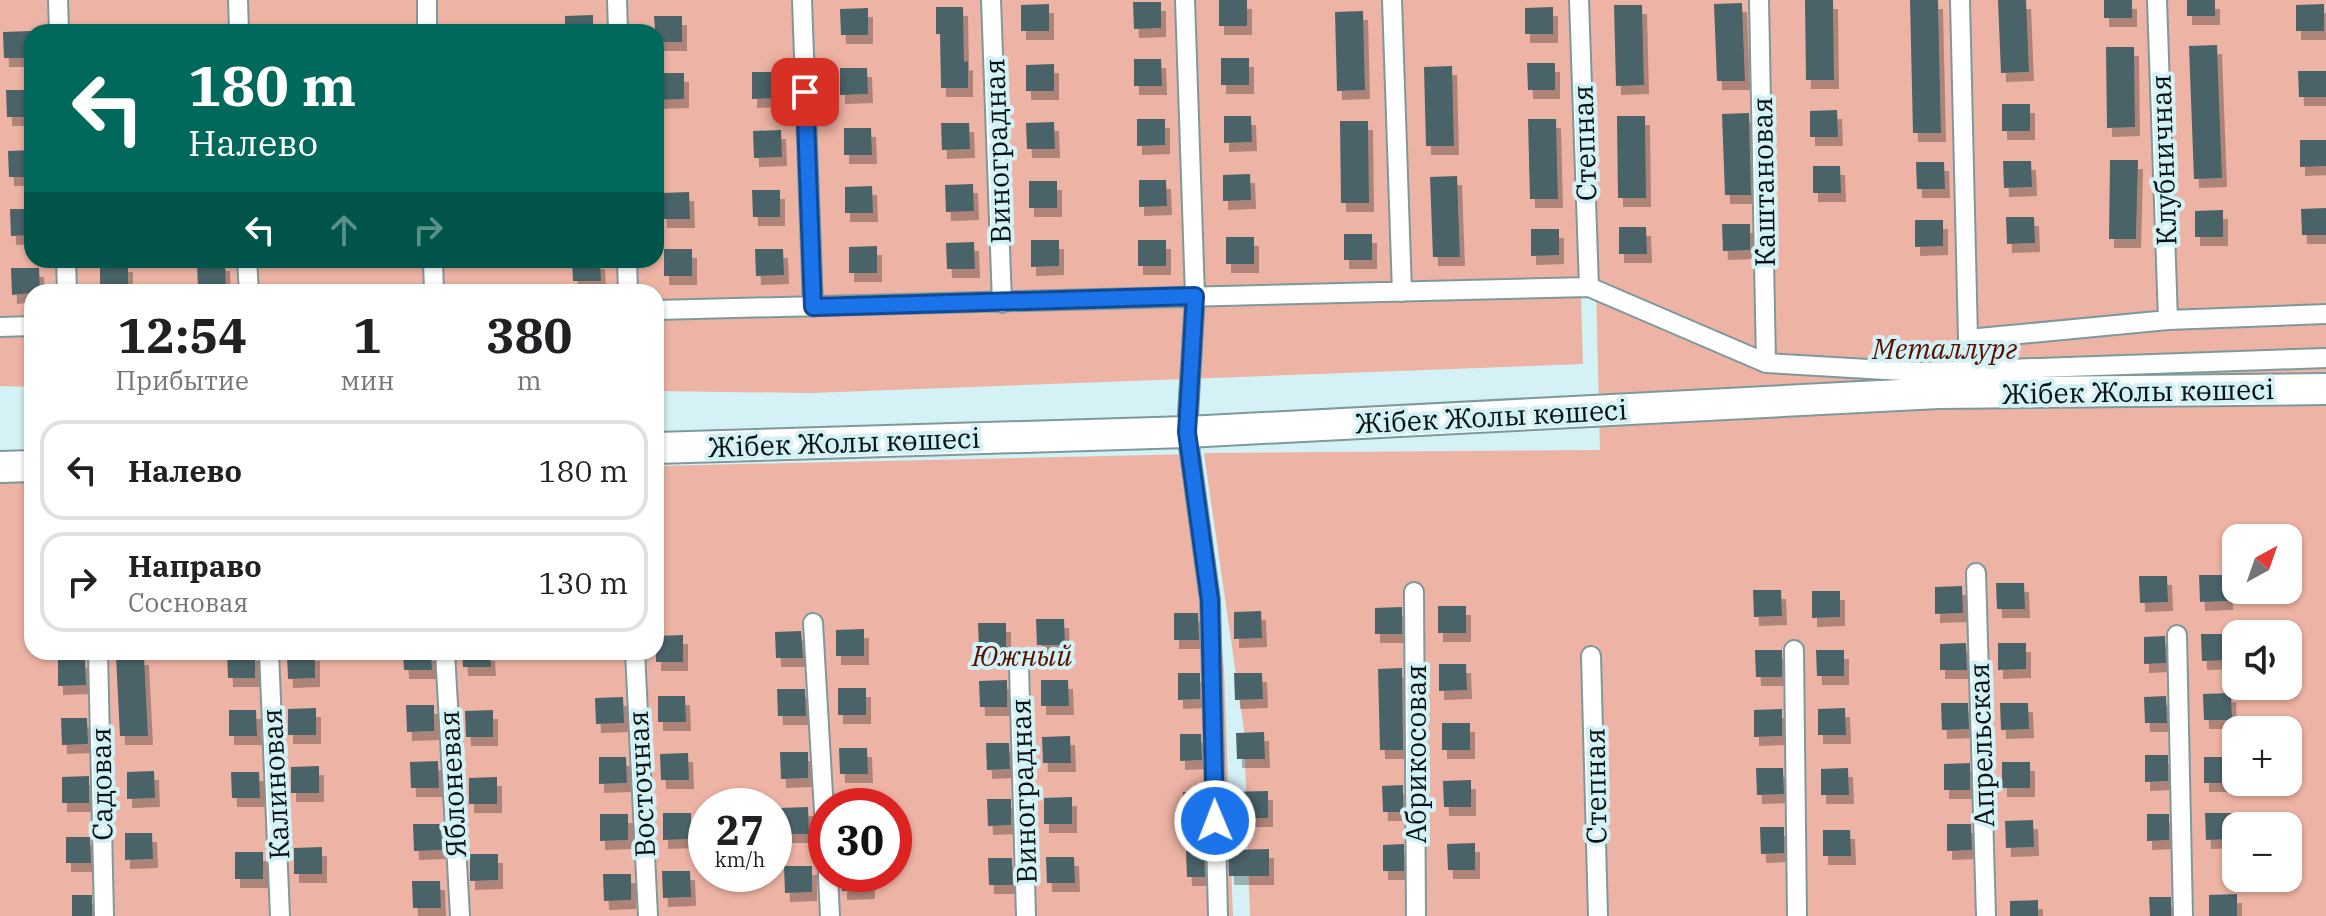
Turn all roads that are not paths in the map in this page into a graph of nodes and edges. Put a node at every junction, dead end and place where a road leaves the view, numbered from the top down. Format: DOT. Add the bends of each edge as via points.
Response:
graph roads {
  1 [pos="58,0"];
  2 [pos="238,0"];
  3 [pos="427,0"];
  4 [pos="617,0"];
  5 [pos="802,0"];
  6 [pos="991,0"];
  7 [pos="1185,0"];
  8 [pos="1392,0"];
  9 [pos="1579,0"];
  10 [pos="1759,0"];
  11 [pos="1960,0"];
  12 [pos="2157,0"];
  13 [pos="59,24"];
  14 [pos="239,24"];
  15 [pos="427,24"];
  16 [pos="618,24"];
  17 [pos="1589,287"];
  18 [pos="1402,292"];
  19 [pos="1195,296"];
  20 [pos="1002,303"];
  21 [pos="813,307"];
  22 [pos="664,310"];
  23 [pos="2326,314"];
  24 [pos="2168,320"];
  25 [pos="24,326"];
  26 [pos="0,327"];
  27 [pos="2326,358"];
  28 [pos="1766,363"];
  29 [pos="2326,389"];
  30 [pos="1187,432"];
  31 [pos="664,448"];
  32 [pos="24,466"];
  33 [pos="0,467"];
  34 [pos="1976,573"];
  35 [pos="1414,592"];
  36 [pos="813,623"];
  37 [pos="2177,635"];
  38 [pos="1794,650"];
  39 [pos="1591,656"];
  40 [pos="98,660"];
  41 [pos="269,660"];
  42 [pos="445,660"];
  43 [pos="635,660"];
  44 [pos="1019,667"];
  45 [pos="823,788"];
  46 [pos="829,892"];
  47 [pos="104,916"];
  48 [pos="280,916"];
  49 [pos="460,916"];
  50 [pos="648,916"];
  51 [pos="830,916"];
  52 [pos="1026,916"];
  53 [pos="1218,916"];
  54 [pos="1416,916"];
  55 [pos="1598,916"];
  56 [pos="1797,916"];
  57 [pos="1986,916"];
  58 [pos="2183,916"];
  1 -- 13 [label="street"];
  2 -- 14 [label="street"];
  3 -- 15 [label="street"];
  4 -- 16 [label="street"];
  5 -- 21 [label="street"];
  6 -- 20 [label="street, Виноградная"];
  7 -- 19 [label="street"];
  8 -- 18 [label="street"];
  9 -- 17 [label="street, Степная"];
  10 -- 28 [label="street, Каштановая"];
  11 -- 24 [label="street" via="1968,339"];
  12 -- 24 [label="street, Клубничная"];
  17 -- 18 [label="street"];
  17 -- 28 [label="street"];
  18 -- 19 [label="street"];
  19 -- 20 [label="street"];
  19 -- 30 [label="street"];
  20 -- 21 [label="street"];
  21 -- 22 [label="street"];
  23 -- 24 [label="street"];
  25 -- 26 [label="street"];
  27 -- 28 [label="street" via="1920,372"];
  29 -- 30 [label="highway, Жібек Жолы көшесі" via="1938,393"];
  30 -- 31 [label="highway, Жібек Жолы көшесі"];
  30 -- 53 [label="street" via="1210,600"];
  32 -- 33 [label="highway"];
  34 -- 57 [label="street, Апрельская"];
  35 -- 54 [label="street, Абрикосовая"];
  36 -- 45 [label="street"];
  37 -- 58 [label="street"];
  38 -- 56 [label="street"];
  39 -- 55 [label="street, Степная"];
  40 -- 47 [label="street, Садовая"];
  41 -- 48 [label="street, Калиновая"];
  42 -- 49 [label="street, Яблоневая"];
  43 -- 50 [label="street, Восточная"];
  44 -- 52 [label="street, Виноградная"];
  46 -- 51 [label="street"];
}
